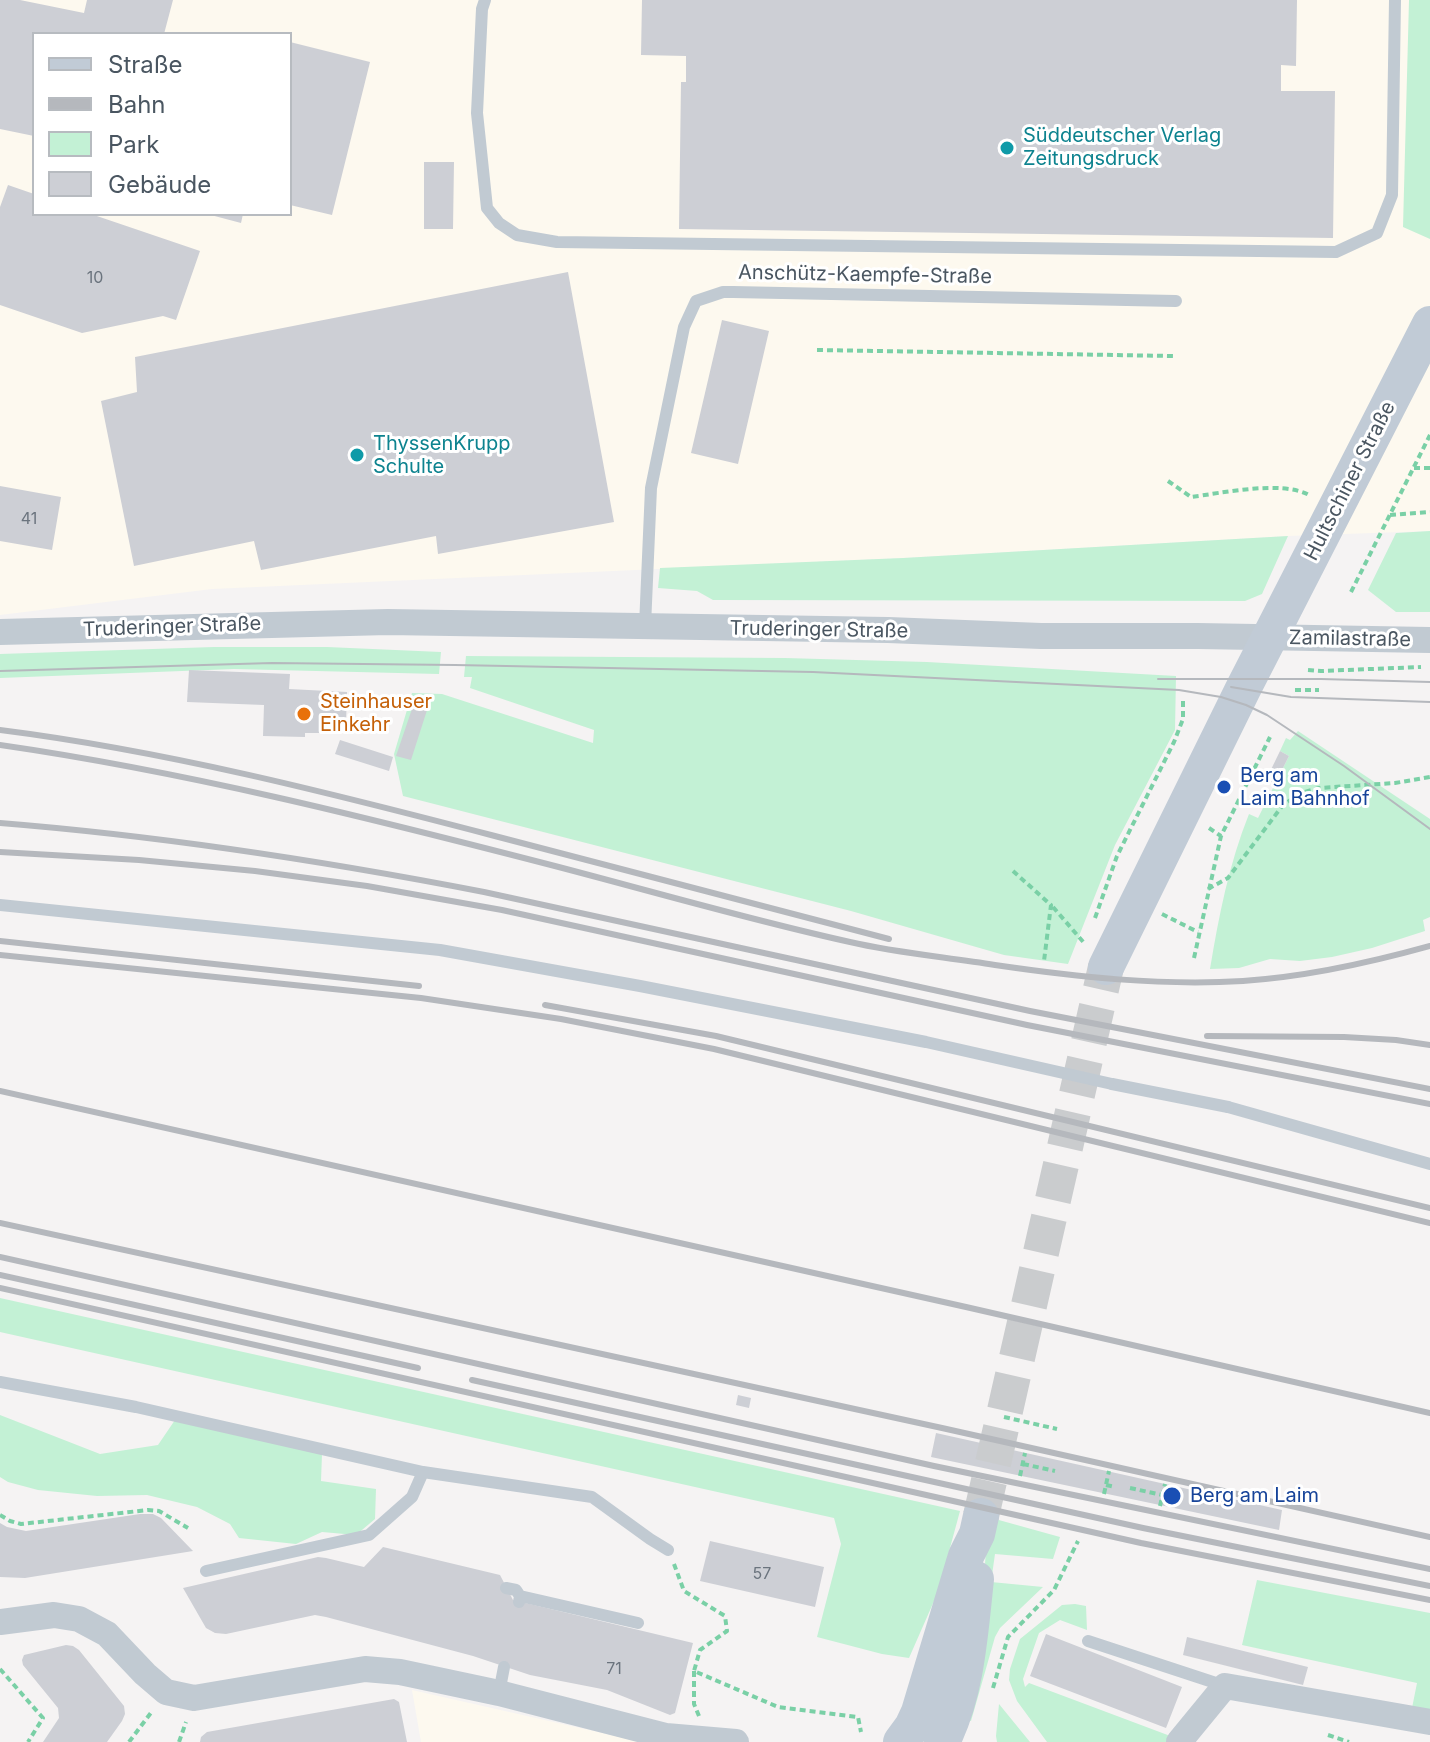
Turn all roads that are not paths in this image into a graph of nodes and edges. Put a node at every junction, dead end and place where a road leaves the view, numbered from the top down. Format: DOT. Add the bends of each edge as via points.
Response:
graph roads {
  1 [pos="485,0"];
  2 [pos="1395,0"];
  3 [pos="1176,301"];
  4 [pos="1430,324"];
  5 [pos="645,627"];
  6 [pos="0,632"];
  7 [pos="1270,637"];
  8 [pos="1430,640"];
  9 [pos="0,905"];
  10 [pos="1095,956"];
  11 [pos="1430,1164"];
  12 [pos="0,1382"];
  13 [pos="423,1472"];
  14 [pos="668,1550"];
  15 [pos="206,1571"];
  16 [pos="506,1588"];
  17 [pos="0,1622"];
  18 [pos="638,1623"];
  19 [pos="1088,1641"];
  20 [pos="1225,1686"];
  21 [pos="1430,1722"];
  22 [pos="736,1742"];
  23 [pos="901,1742"];
  24 [pos="942,1742"];
  25 [pos="1179,1742"];
  1 -- 2 [label="lane" via="477,113 487,208 517,235 557,242 1336,252 1377,233 1392,195"];
  3 -- 5 [label="lane, Anschütz-Kaempfe-Straße" via="723,292 696,301 684,327 651,488"];
  4 -- 7 [label="main road, Hultschiner Straße"];
  5 -- 6 [label="street, Truderinger Straße" via="351,622"];
  5 -- 7 [label="street, Truderinger Straße"];
  7 -- 8 [label="street, Zamilastraße"];
  7 -- 10 [label="main road"];
  9 -- 11 [label="lane, bridge" via="440,950 640,986 1228,1107"];
  12 -- 13 [label="lane"];
  13 -- 14 [label="lane" via="592,1497"];
  13 -- 15 [label="lane" via="412,1497 369,1535"];
  16 -- 18 [label="lane" via="516,1590 520,1599"];
  17 -- 22 [label="street" via="54,1615 79,1619 107,1634 166,1692 194,1698 365,1669 502,1680 666,1736"];
  19 -- 20 [label="lane"];
  20 -- 21 [label="street"];
  20 -- 25 [label="street"];
  23 -- 24 [label="main road" via="919,1712 979,1525 966,1664"];
}
